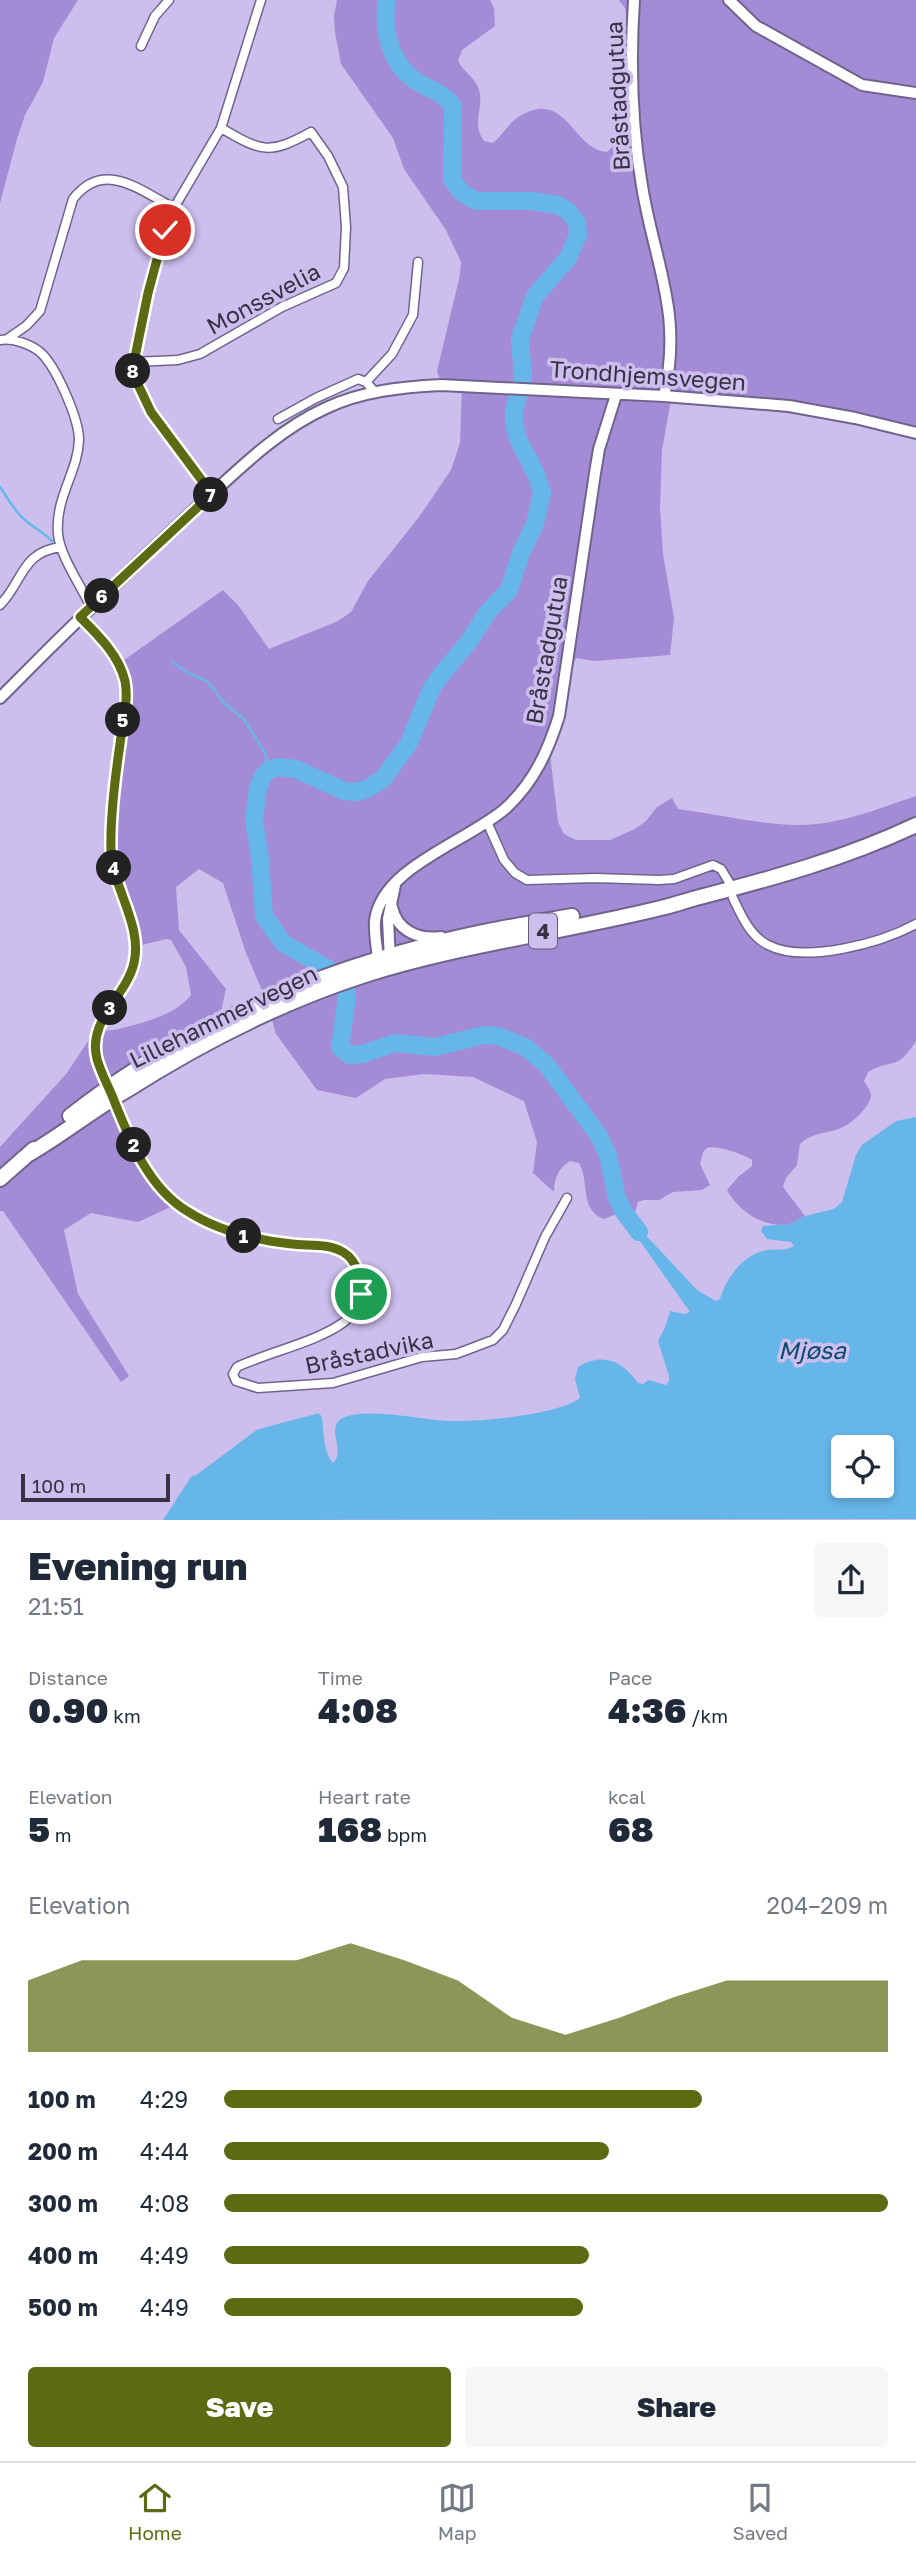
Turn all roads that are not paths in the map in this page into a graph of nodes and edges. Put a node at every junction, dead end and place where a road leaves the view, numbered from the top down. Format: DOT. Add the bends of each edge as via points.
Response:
graph roads {
  1 [pos="169,0"];
  2 [pos="261,0"];
  3 [pos="634,0"];
  4 [pos="730,0"];
  5 [pos="141,46"];
  6 [pos="916,93"];
  7 [pos="221,128"];
  8 [pos="174,208"];
  9 [pos="418,262"];
  10 [pos="4,339"];
  11 [pos="134,362"];
  12 [pos="366,382"];
  13 [pos="375,392"];
  14 [pos="616,395"];
  15 [pos="664,396"];
  16 [pos="278,419"];
  17 [pos="916,433"];
  18 [pos="212,494"];
  19 [pos="61,547"];
  20 [pos="0,605"];
  21 [pos="91,607"];
  22 [pos="80,617"];
  23 [pos="0,698"];
  24 [pos="487,822"];
  25 [pos="916,825"];
  26 [pos="729,882"];
  27 [pos="395,885"];
  28 [pos="698,897"];
  29 [pos="733,898"];
  30 [pos="391,905"];
  31 [pos="916,924"];
  32 [pos="479,933"];
  33 [pos="386,961"];
  34 [pos="0,1179"];
  35 [pos="567,1198"];
  1 -- 5 [label="street" via="147,28"];
  2 -- 7 [label="street"];
  3 -- 15 [label="main road, Bråstadgutua" via="639,163 667,289 671,332"];
  4 -- 6 [label="main road" via="756,26 862,85"];
  7 -- 8 [label="street"];
  7 -- 11 [label="street, Monssvelia" via="247,144 269,148 283,147 311,132 343,187 344,268 335,283 200,354"];
  8 -- 10 [label="street" via="122,181 96,180 82,188 73,199 40,310 26,326"];
  8 -- 11 [label="street" via="148,293"];
  9 -- 12 [label="street" via="413,315 392,354"];
  10 -- 19 [label="street" via="24,343 48,361 79,437 58,512"];
  11 -- 18 [label="street" via="133,374 151,412"];
  12 -- 13 [label="street"];
  12 -- 16 [label="street" via="358,379"];
  13 -- 14 [label="main road, Trondhjemsvegen" via="471,385"];
  13 -- 18 [label="main road, Trondhjemsvegen" via="326,408 285,432"];
  14 -- 15 [label="main road, Trondhjemsvegen"];
  14 -- 24 [label="main road, Bråstadgutua" via="599,450 559,716 550,747 506,808"];
  15 -- 17 [label="main road, Trondhjemsvegen" via="807,408"];
  18 -- 21 [label="main road, Trondhjemsvegen"];
  19 -- 20 [label="street" via="29,561"];
  19 -- 21 [label="street"];
  21 -- 22 [label="main road, Trondhjemsvegen"];
  22 -- 23 [label="main road, Trondhjemsvegen"];
  22 -- 35 [label="street, Bråstadvika, bridge" via="115,658 125,683 111,847 135,954 126,982 97,1031 97,1059 123,1122 148,1172 186,1211 253,1239 344,1252 359,1272 361,1294 345,1321 237,1367 236,1381 249,1387 317,1386 422,1357 468,1351 493,1340 503,1330"];
  24 -- 26 [label="street" via="504,860 527,880 674,879 713,865"];
  24 -- 27 [label="main road, Bråstadgutua" via="418,863"];
  25 -- 28 [label="highway, Lillehammervegen / 4" via="818,865"];
  27 -- 30 [label="main road"];
  27 -- 33 [label="main road, Bråstadgutua" via="382,898 375,922"];
  28 -- 32 [label="highway, Lillehammervegen / 4"];
  28 -- 33 [label="highway, Lillehammervegen / 4"];
  29 -- 31 [label="street" via="743,920 766,944 796,953 845,947"];
  30 -- 32 [label="main road" via="403,928 422,937"];
  30 -- 33 [label="main road"];
  32 -- 33 [label="highway, Lillehammervegen / 4"];
  33 -- 34 [label="highway, Lillehammervegen / 4" via="288,998 149,1076 29,1154"];
}
